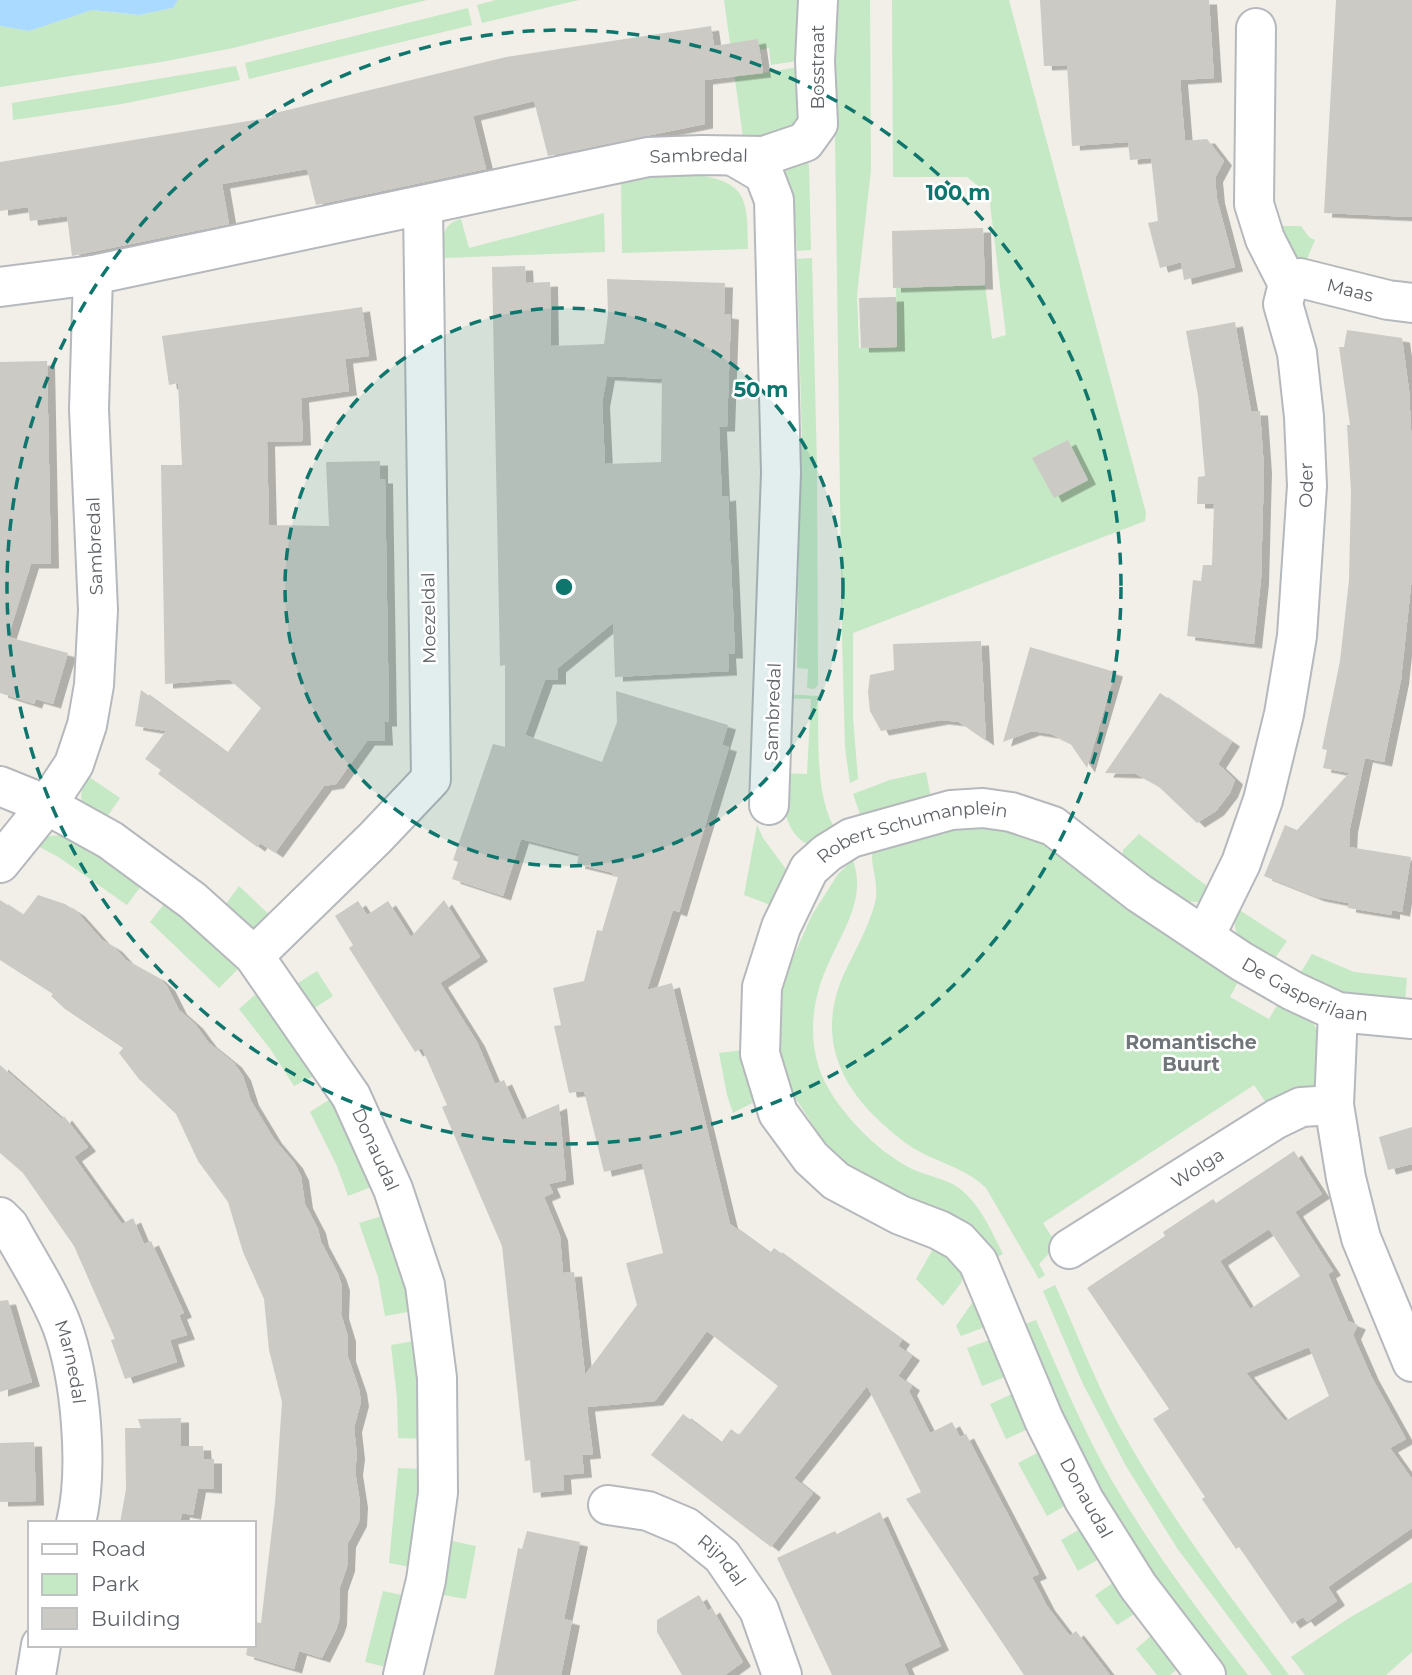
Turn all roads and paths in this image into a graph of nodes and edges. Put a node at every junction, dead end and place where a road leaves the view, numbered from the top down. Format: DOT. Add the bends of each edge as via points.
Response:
graph roads {
  1 [pos="818,0"];
  2 [pos="1256,28"];
  3 [pos="735,157"];
  4 [pos="424,207"];
  5 [pos="93,275"];
  6 [pos="1288,284"];
  7 [pos="0,287"];
  8 [pos="1412,303"];
  9 [pos="0,786"];
  10 [pos="47,806"];
  11 [pos="769,806"];
  12 [pos="0,863"];
  13 [pos="1205,936"];
  14 [pos="254,956"];
  15 [pos="1338,1012"];
  16 [pos="1412,1019"];
  17 [pos="1334,1105"];
  18 [pos="0,1217"];
  19 [pos="1069,1249"];
  20 [pos="996,1304"];
  21 [pos="1412,1362"];
  22 [pos="608,1505"];
  23 [pos="76,1521"];
  24 [pos="41,1647"];
  25 [pos="36,1675"];
  26 [pos="403,1675"];
  27 [pos="782,1675"];
  28 [pos="1206,1675"];
  1 -- 3 [label="street, Bosstraat" via="818,124 805,142 764,156"];
  2 -- 6 [label="street, Oder" via="1254,204 1265,240"];
  3 -- 4 [label="street, Sambredal" via="648,158"];
  3 -- 11 [label="street, Sambredal" via="764,174 774,200 781,473"];
  4 -- 5 [label="street, Sambredal"];
  4 -- 14 [label="street, Moezeldal" via="431,779"];
  5 -- 7 [label="street, Sambredal"];
  5 -- 10 [label="street, Sambredal" via="89,409 98,610 94,685 74,764"];
  6 -- 8 [label="street, Maas" via="1300,278"];
  6 -- 13 [label="street, Oder" via="1283,304 1297,353 1307,486 1297,636 1263,800 1241,863"];
  9 -- 10 [label="street, Donaudal"];
  10 -- 12 [label="street"];
  10 -- 14 [label="street, Donaudal" via="110,840 193,901"];
  13 -- 15 [label="street, De Gasperilaan" via="1293,991"];
  13 -- 20 [label="street, Robert Schumanplein" via="1139,893 1053,826 1011,812 951,810 905,821 851,838 810,869 780,928 762,987 760,1054 778,1113 811,1158 836,1181 959,1241 978,1262"];
  14 -- 26 [label="street, Donaudal" via="351,1096 393,1189 425,1285 437,1378 438,1493 426,1580"];
  15 -- 16 [label="street, De Gasperilaan"];
  15 -- 17 [label="street"];
  17 -- 19 [label="street, Wolga" via="1301,1107 1276,1119"];
  17 -- 21 [label="street" via="1361,1238"];
  18 -- 23 [label="street, Marnedal" via="61,1325 76,1374 81,1437"];
  20 -- 28 [label="street, Donaudal" via="1044,1420 1084,1500 1138,1586"];
  22 -- 27 [label="street, Rijndal" via="648,1511 686,1527 722,1556 759,1610"];
  24 -- 25 [label="street"];
}
